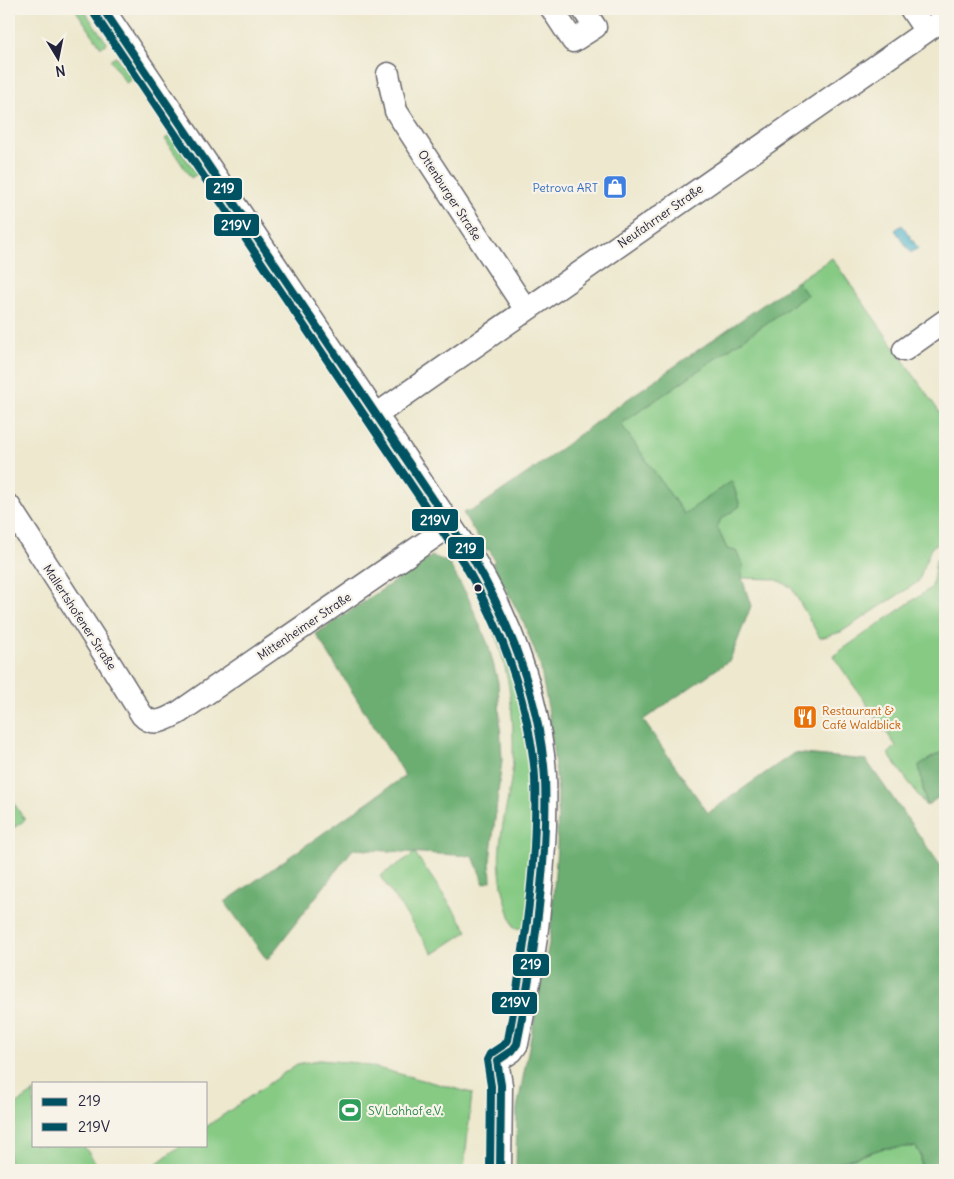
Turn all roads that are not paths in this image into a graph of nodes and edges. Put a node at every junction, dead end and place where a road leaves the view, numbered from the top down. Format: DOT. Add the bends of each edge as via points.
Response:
graph roads {
  1 [pos="103,9"];
  2 [pos="552,9"];
  3 [pos="583,9"];
  4 [pos="911,9"];
  5 [pos="945,18"];
  6 [pos="926,31"];
  7 [pos="388,74"];
  8 [pos="526,310"];
  9 [pos="945,321"];
  10 [pos="904,350"];
  11 [pos="376,415"];
  12 [pos="9,506"];
  13 [pos="451,525"];
  14 [pos="155,722"];
  15 [pos="500,1170"];
  1 -- 11 [label="street"];
  2 -- 3 [label="street" via="573,41 595,26"];
  4 -- 6 [label="street"];
  5 -- 6 [label="street, Neufahrner Straße"];
  6 -- 8 [label="street, Neufahrner Straße"];
  7 -- 8 [label="street, Ottenburger Straße" via="396,111"];
  8 -- 11 [label="street, Neufahrner Straße"];
  9 -- 10 [label="street"];
  11 -- 13 [label="street"];
  12 -- 14 [label="street, Mallertshofener Straße" via="142,715"];
  13 -- 14 [label="street, Mittenheimer Straße" via="178,713"];
  13 -- 15 [label="street" via="480,571 517,646 529,680 544,757 544,851 534,951 517,1044 497,1061 501,1085"];
}
